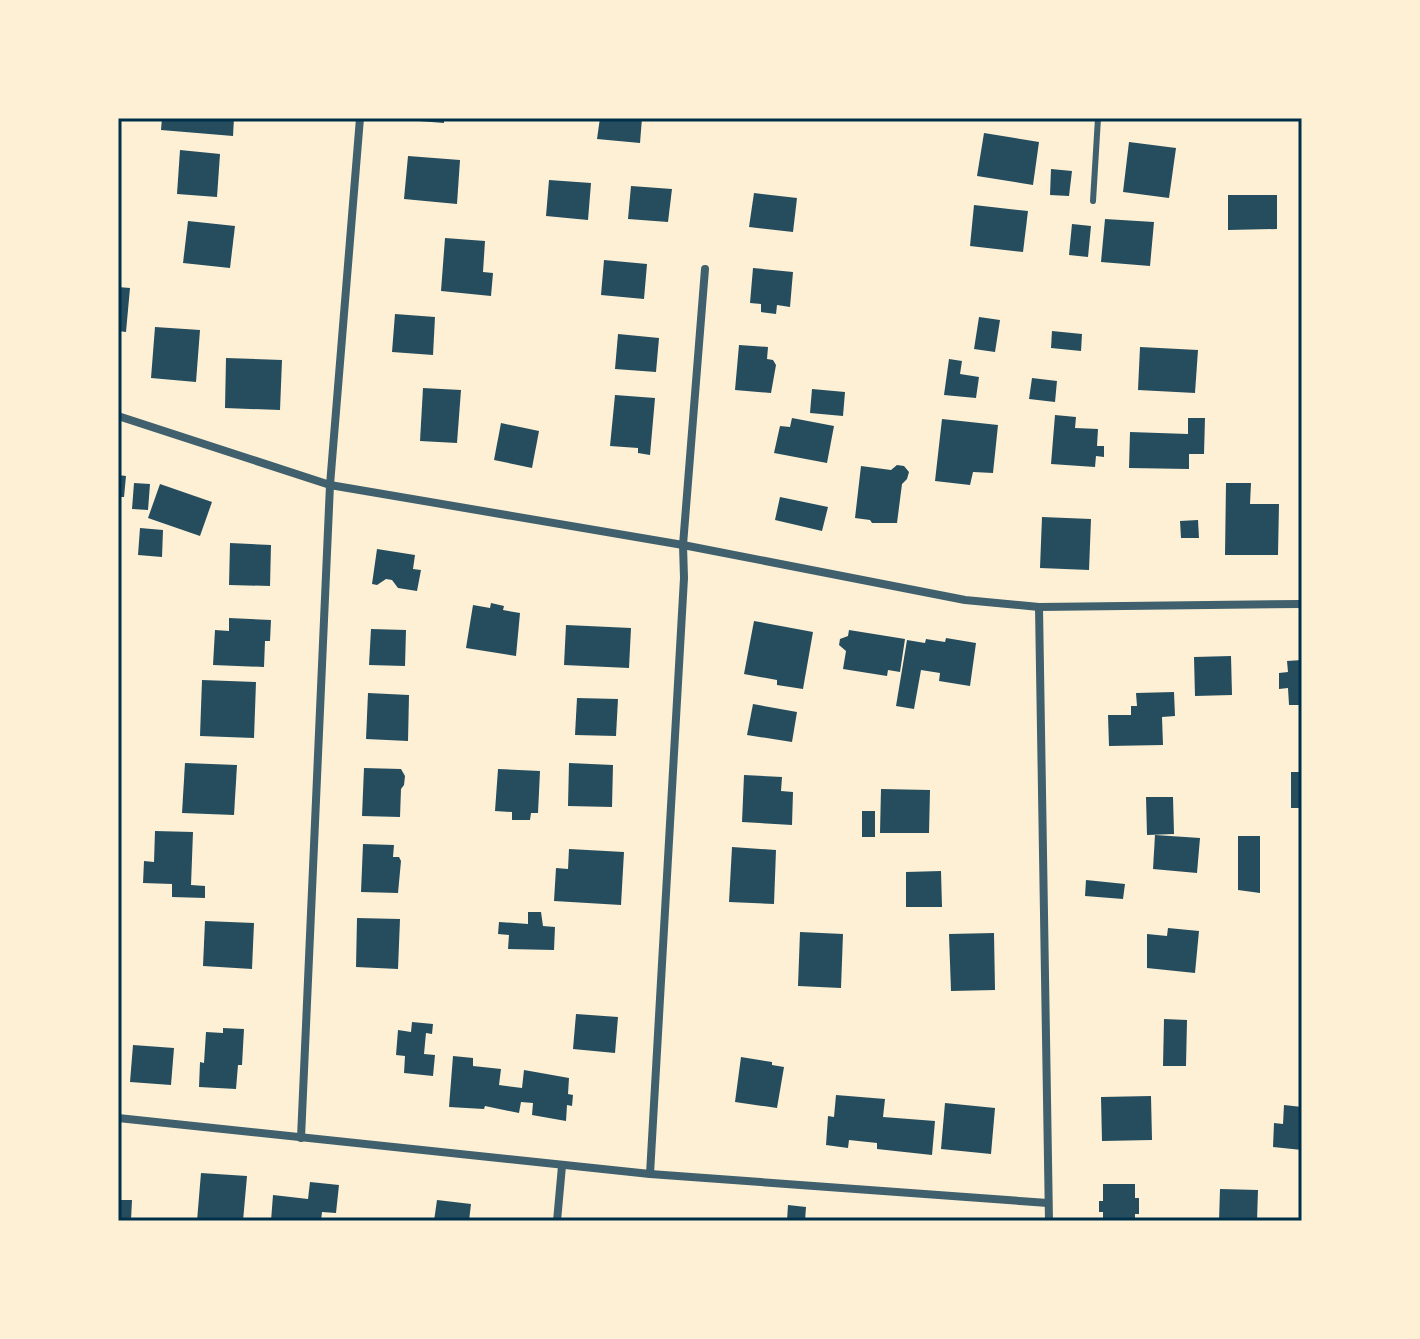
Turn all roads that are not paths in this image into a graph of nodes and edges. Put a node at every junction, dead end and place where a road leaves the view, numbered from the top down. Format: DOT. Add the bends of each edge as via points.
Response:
graph roads {
  1 [pos="360,118"];
  2 [pos="1098,118"];
  3 [pos="1093,201"];
  4 [pos="705,269"];
  5 [pos="118,416"];
  6 [pos="330,485"];
  7 [pos="683,545"];
  8 [pos="1302,604"];
  9 [pos="1039,607"];
  10 [pos="118,1118"];
  11 [pos="301,1138"];
  12 [pos="562,1166"];
  13 [pos="650,1174"];
  14 [pos="1048,1203"];
  15 [pos="557,1221"];
  16 [pos="1049,1221"];
  1 -- 6 [label="street"];
  2 -- 3 [label="lane"];
  4 -- 7 [label="street"];
  5 -- 6 [label="street"];
  6 -- 7 [label="street"];
  6 -- 11 [label="street"];
  7 -- 9 [label="street" via="965,600"];
  7 -- 13 [label="street"];
  8 -- 9 [label="street"];
  9 -- 14 [label="street"];
  10 -- 11 [label="street"];
  11 -- 12 [label="street"];
  12 -- 13 [label="street"];
  12 -- 15 [label="street"];
  13 -- 14 [label="street"];
  14 -- 16 [label="street"];
}
